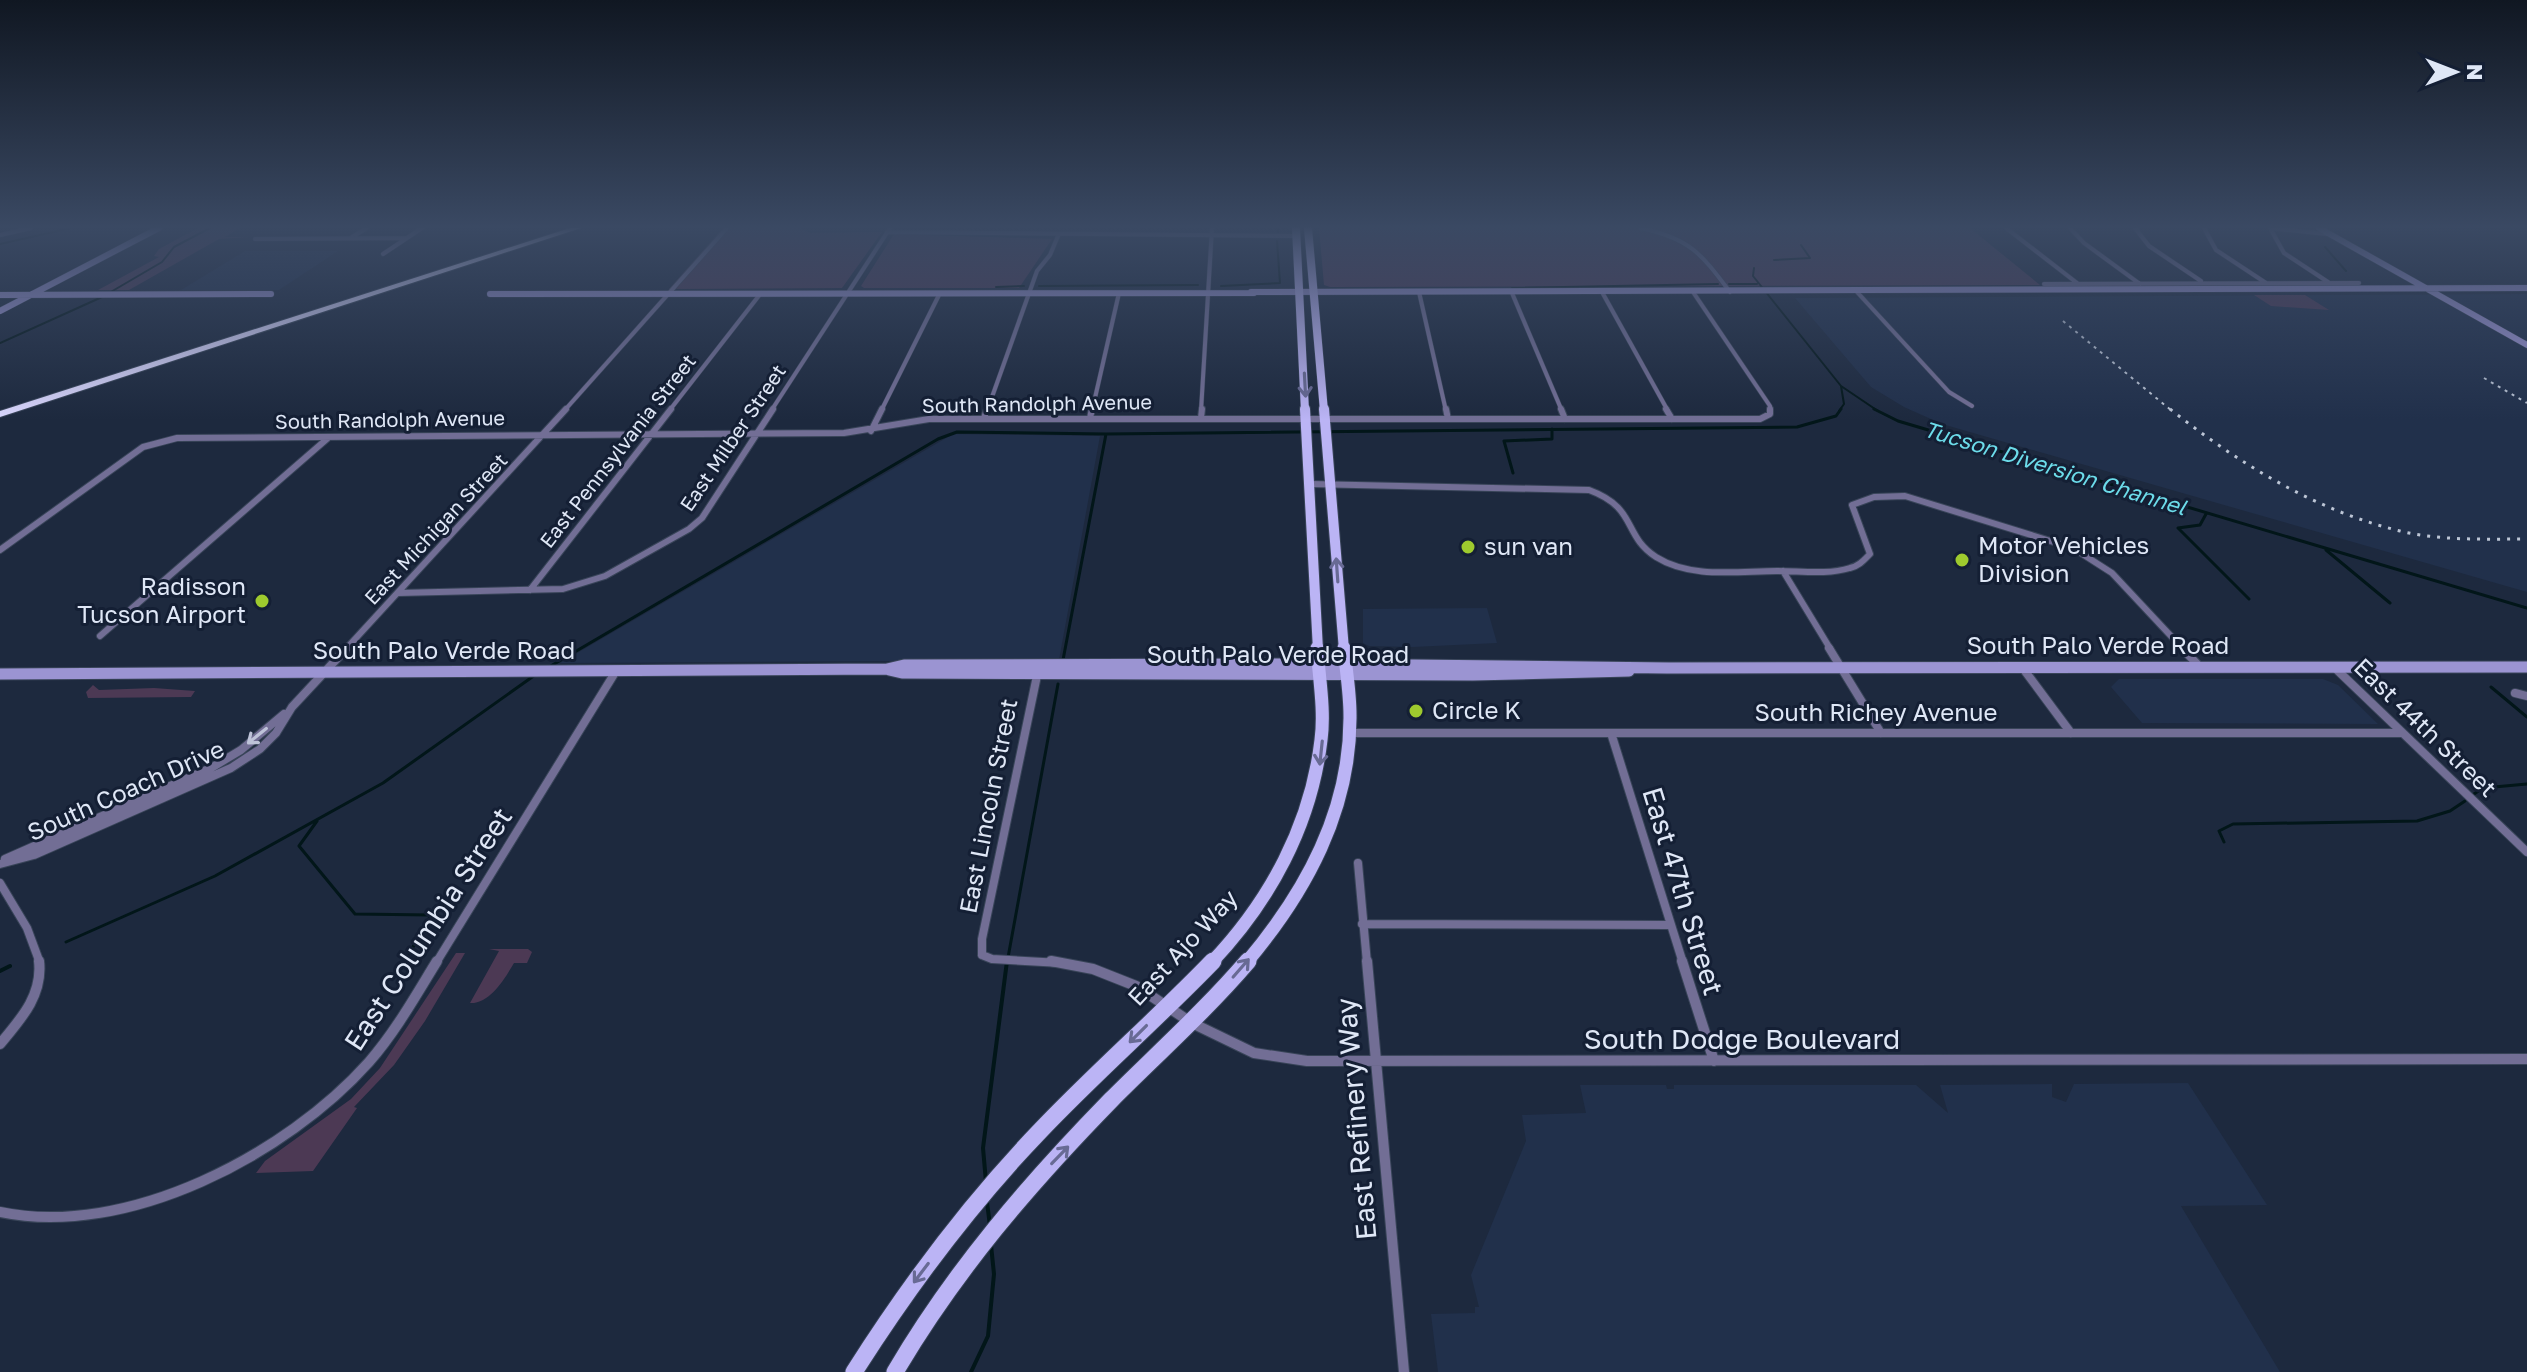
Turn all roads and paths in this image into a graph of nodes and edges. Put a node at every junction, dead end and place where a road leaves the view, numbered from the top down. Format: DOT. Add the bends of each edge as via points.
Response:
graph roads {
  1 [pos="26,292"];
  2 [pos="37,292"];
  3 [pos="363,292"];
  4 [pos="374,292"];
  5 [pos="1208,292"];
  6 [pos="1210,292"];
  7 [pos="1301,292"];
  8 [pos="1314,292"];
  9 [pos="1419,292"];
  10 [pos="1421,292"];
  11 [pos="1600,292"];
  12 [pos="1602,292"];
  13 [pos="1693,292"];
  14 [pos="1857,292"];
  15 [pos="2432,292"];
  16 [pos="670,293"];
  17 [pos="761,293"];
  18 [pos="848,293"];
  19 [pos="940,293"];
  20 [pos="1029,293"];
  21 [pos="1119,293"];
  22 [pos="1512,293"];
  23 [pos="271,294"];
  24 [pos="490,294"];
  25 [pos="0,295"];
  26 [pos="20,295"];
  27 [pos="31,295"];
  28 [pos="0,305"];
  29 [pos="0,311"];
  30 [pos="2527,345"];
  31 [pos="1303,350"];
  32 [pos="1319,350"];
  33 [pos="0,405"];
  34 [pos="1972,406"];
  35 [pos="0,414"];
  36 [pos="984,418"];
  37 [pos="1090,418"];
  38 [pos="1201,418"];
  39 [pos="1448,419"];
  40 [pos="1565,419"];
  41 [pos="1672,419"];
  42 [pos="1307,426"];
  43 [pos="1325,426"];
  44 [pos="871,431"];
  45 [pos="651,433"];
  46 [pos="758,433"];
  47 [pos="544,435"];
  48 [pos="332,437"];
  49 [pos="1310,484"];
  50 [pos="1330,484"];
  51 [pos="0,550"];
  52 [pos="1783,571"];
  53 [pos="530,590"];
  54 [pos="398,593"];
  55 [pos="100,636"];
  56 [pos="2020,665"];
  57 [pos="2198,665"];
  58 [pos="2331,665"];
  59 [pos="1838,666"];
  60 [pos="2527,667"];
  61 [pos="1319,669"];
  62 [pos="325,670"];
  63 [pos="1038,670"];
  64 [pos="1346,670"];
  65 [pos="616,671"];
  66 [pos="0,674"];
  67 [pos="2515,693"];
  68 [pos="2527,696"];
  69 [pos="292,707"];
  70 [pos="1350,733"];
  71 [pos="1611,733"];
  72 [pos="1881,733"];
  73 [pos="2071,733"];
  74 [pos="2402,733"];
  75 [pos="221,762"];
  76 [pos="231,768"];
  77 [pos="2527,852"];
  78 [pos="0,862"];
  79 [pos="1358,863"];
  80 [pos="0,883"];
  81 [pos="1362,924"];
  82 [pos="1670,925"];
  83 [pos="978,957"];
  84 [pos="1166,1007"];
  85 [pos="1192,1023"];
  86 [pos="0,1044"];
  87 [pos="2527,1059"];
  88 [pos="1714,1061"];
  89 [pos="1375,1063"];
  90 [pos="0,1212"];
  91 [pos="854,1372"];
  92 [pos="895,1372"];
  93 [pos="1404,1372"];
  1 -- 26 [label="main road"];
  2 -- 27 [label="main road"];
  3 -- 33 [label="highway"];
  4 -- 35 [label="highway"];
  5 -- 21 [label="main road"];
  6 -- 38 [label="street"];
  7 -- 31 [label="main road, East Ajo Way"];
  8 -- 32 [label="main road"];
  9 -- 39 [label="street"];
  10 -- 22 [label="main road"];
  11 -- 22 [label="main road"];
  12 -- 41 [label="street"];
  13 -- 41 [label="street, South Randolph Avenue" via="1770,406 1770,414 1760,419"];
  14 -- 34 [label="street" via="1949,392"];
  15 -- 30 [label="main road"];
  16 -- 17 [label="main road"];
  16 -- 24 [label="main road"];
  16 -- 47 [label="street, East Michigan Street"];
  17 -- 18 [label="main road"];
  17 -- 45 [label="street, East Pennsylvania Street"];
  18 -- 19 [label="main road"];
  18 -- 46 [label="street, East Milber Street"];
  19 -- 20 [label="main road"];
  19 -- 44 [label="street"];
  20 -- 21 [label="main road"];
  20 -- 36 [label="street"];
  21 -- 37 [label="street"];
  22 -- 40 [label="street"];
  23 -- 27 [label="main road"];
  25 -- 26 [label="main road"];
  26 -- 27 [label="main road"];
  26 -- 28 [label="main road"];
  27 -- 29 [label="main road"];
  31 -- 32 [label="main road"];
  31 -- 42 [label="main road, East Ajo Way, one-way"];
  32 -- 43 [label="main road"];
  36 -- 37 [label="street, South Randolph Avenue"];
  36 -- 44 [label="street, South Randolph Avenue" via="929,419"];
  37 -- 38 [label="street, South Randolph Avenue"];
  38 -- 42 [label="street, South Randolph Avenue"];
  39 -- 40 [label="street, South Randolph Avenue"];
  39 -- 43 [label="street, South Randolph Avenue"];
  40 -- 41 [label="street, South Randolph Avenue"];
  42 -- 43 [label="street, South Randolph Avenue"];
  42 -- 49 [label="main road, East Ajo Way"];
  43 -- 50 [label="main road"];
  44 -- 46 [label="street, South Randolph Avenue"];
  45 -- 46 [label="street, South Randolph Avenue"];
  45 -- 47 [label="street, South Randolph Avenue"];
  45 -- 53 [label="street, East Pennsylvania Street"];
  46 -- 53 [label="street, East Milber Street" via="702,518 689,529 605,576 563,589"];
  47 -- 48 [label="street, South Randolph Avenue"];
  47 -- 54 [label="street, East Michigan Street"];
  48 -- 51 [label="street, South Randolph Avenue" via="161,440 143,447"];
  48 -- 55 [label="street"];
  49 -- 50 [label="street"];
  49 -- 61 [label="main road, East Ajo Way"];
  50 -- 52 [label="street" via="1589,490 1619,504 1643,547 1666,562 1703,571"];
  64 -- 50 [label="main road, one-way"];
  52 -- 57 [label="street" via="1862,563 1870,554 1868,541 1852,517 1852,505 1874,497 1905,496 2062,544 2097,561"];
  52 -- 59 [label="street"];
  53 -- 54 [label="street, East Milber Street"];
  54 -- 62 [label="street, East Michigan Street"];
  56 -- 57 [label="main road, South Palo Verde Road"];
  56 -- 59 [label="main road, South Palo Verde Road"];
  56 -- 73 [label="street"];
  57 -- 58 [label="main road, South Palo Verde Road"];
  58 -- 60 [label="main road, South Palo Verde Road"];
  58 -- 74 [label="street, East 44th Street"];
  59 -- 64 [label="main road, South Palo Verde Road" via="1615,672"];
  59 -- 72 [label="street"];
  61 -- 63 [label="main road, South Palo Verde Road"];
  61 -- 64 [label="main road, South Palo Verde Road"];
  61 -- 84 [label="main road, East Ajo Way, one-way" via="1321,758 1298,838 1238,933"];
  62 -- 65 [label="main road, South Palo Verde Road"];
  62 -- 66 [label="main road, South Palo Verde Road"];
  62 -- 69 [label="street, South Coach Drive"];
  63 -- 65 [label="main road, South Palo Verde Road"];
  63 -- 83 [label="street, East Lincoln Street"];
  64 -- 70 [label="main road"];
  65 -- 90 [label="street, East Columbia Street" via="396,1028 326,1106 257,1153 173,1193 57,1217"];
  67 -- 68 [label="street"];
  69 -- 75 [label="street, South Coach Drive, one-way"];
  69 -- 76 [label="street, South Coach Drive" via="260,749"];
  70 -- 71 [label="street, South Richey Avenue"];
  85 -- 70 [label="main road, one-way" via="1266,939 1312,872 1339,809"];
  71 -- 72 [label="street, South Richey Avenue"];
  71 -- 82 [label="street, East 47th Street"];
  72 -- 73 [label="street, South Richey Avenue"];
  73 -- 74 [label="street, South Richey Avenue"];
  74 -- 77 [label="street, East 44th Street"];
  75 -- 76 [label="street"];
  75 -- 78 [label="street, South Coach Drive"];
  76 -- 78 [label="street, South Coach Drive" via="34,855"];
  79 -- 81 [label="street, East Refinery Way"];
  80 -- 86 [label="street" via="41,958 37,991"];
  81 -- 82 [label="street"];
  81 -- 89 [label="street, East Refinery Way"];
  82 -- 88 [label="street, East 47th Street"];
  83 -- 84 [label="street, South Dodge Boulevard" via="1093,969 1136,986"];
  84 -- 85 [label="street, South Dodge Boulevard"];
  84 -- 91 [label="main road, East Ajo Way, one-way" via="1049,1122 969,1211"];
  85 -- 89 [label="street, South Dodge Boulevard" via="1263,1056"];
  92 -- 85 [label="main road, one-way" via="975,1249"];
  87 -- 88 [label="street, South Dodge Boulevard"];
  88 -- 89 [label="street, South Dodge Boulevard"];
  89 -- 93 [label="street, East Refinery Way"];
}
